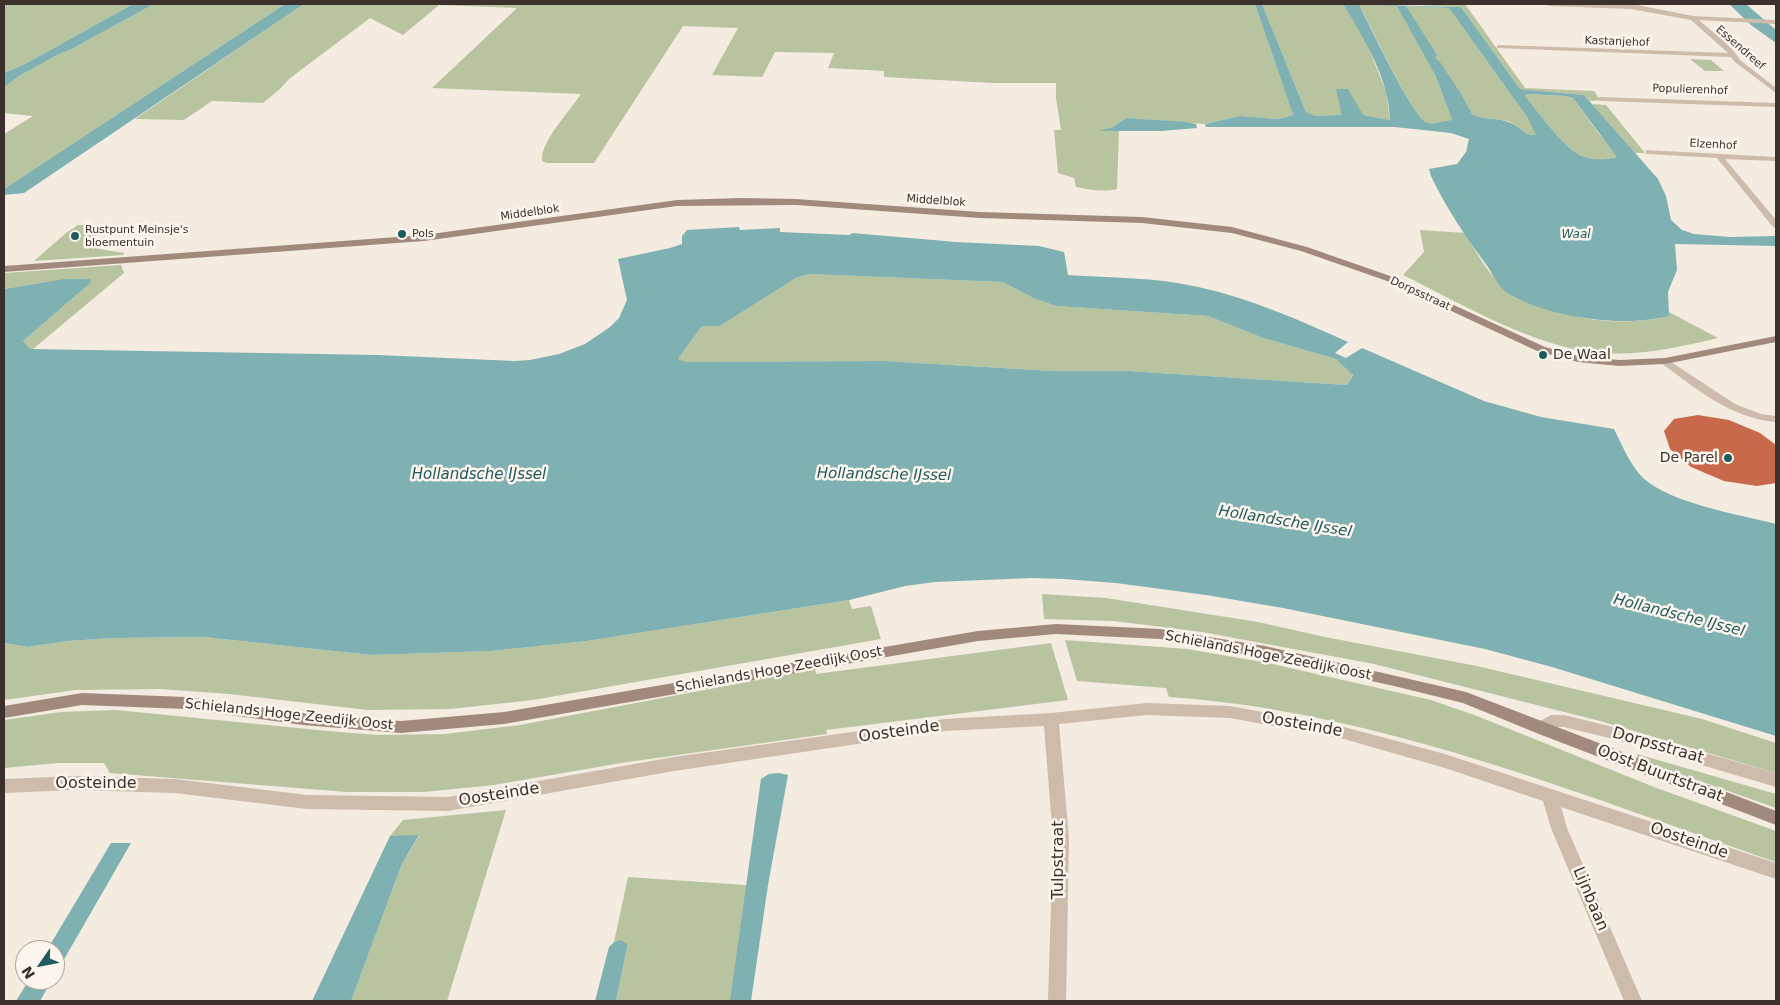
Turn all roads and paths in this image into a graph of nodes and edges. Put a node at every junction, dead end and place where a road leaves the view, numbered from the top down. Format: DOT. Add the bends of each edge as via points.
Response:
graph roads {
  1 [pos="1549,4"];
  2 [pos="1573,4"];
  3 [pos="1666,4"];
  4 [pos="1630,6"];
  5 [pos="1677,15"];
  6 [pos="1693,18"];
  7 [pos="1774,22"];
  8 [pos="1499,47"];
  9 [pos="1735,55"];
  10 [pos="1776,91"];
  11 [pos="1602,99"];
  12 [pos="1776,105"];
  13 [pos="1649,152"];
  14 [pos="1720,156"];
  15 [pos="1776,160"];
  16 [pos="1060,216"];
  17 [pos="1776,225"];
  18 [pos="4,270"];
  19 [pos="1776,339"];
  20 [pos="1665,361"];
  21 [pos="1776,419"];
  22 [pos="4,712"];
  23 [pos="1051,719"];
  24 [pos="1544,730"];
  25 [pos="1776,780"];
  26 [pos="4,786"];
  27 [pos="1550,796"];
  28 [pos="1776,818"];
  29 [pos="1776,871"];
  30 [pos="1057,1001"];
  31 [pos="1633,1001"];
  1 -- 2 [label="street"];
  2 -- 4 [label="street"];
  3 -- 5 [label="street"];
  4 -- 5 [label="street"];
  5 -- 6 [label="street"];
  6 -- 7 [label="street"];
  6 -- 9 [label="street, Essendreef"];
  8 -- 9 [label="street, Kastanjehof"];
  9 -- 10 [label="street, Essendreef" via="1737,61"];
  11 -- 12 [label="street, Populierenhof"];
  13 -- 14 [label="street, Elzenhof"];
  14 -- 15 [label="street, Elzenhof"];
  14 -- 17 [label="street" via="1728,170"];
  16 -- 18 [label="street, Middelblok" via="980,215 796,202 677,203 424,238"];
  16 -- 20 [label="street, Dorpsstraat" via="1183,223 1262,237 1390,279 1541,349 1578,359 1619,363"];
  19 -- 20 [label="street, Dorpsstraat"];
  20 -- 21 [label="street" via="1734,408 1763,419"];
  22 -- 24 [label="street, Schielands Hoge Zeedijk Oost" via="82,699 110,700 186,703 303,719 401,727 504,718 978,636 1056,629 1160,634 1265,652 1466,698"];
  23 -- 26 [label="street, Oosteinde" via="945,725 674,764 448,804 307,802 175,786 75,783"];
  23 -- 27 [label="street, Oosteinde" via="1147,709 1230,712 1344,732"];
  23 -- 30 [label="street, Tulpstraat" via="1061,839"];
  24 -- 25 [label="street, Dorpsstraat" via="1551,721 1564,721"];
  24 -- 28 [label="street, Oost Buurtstraat"];
  27 -- 29 [label="street, Oosteinde"];
  27 -- 31 [label="street, Lijnbaan" via="1559,828"];
}
